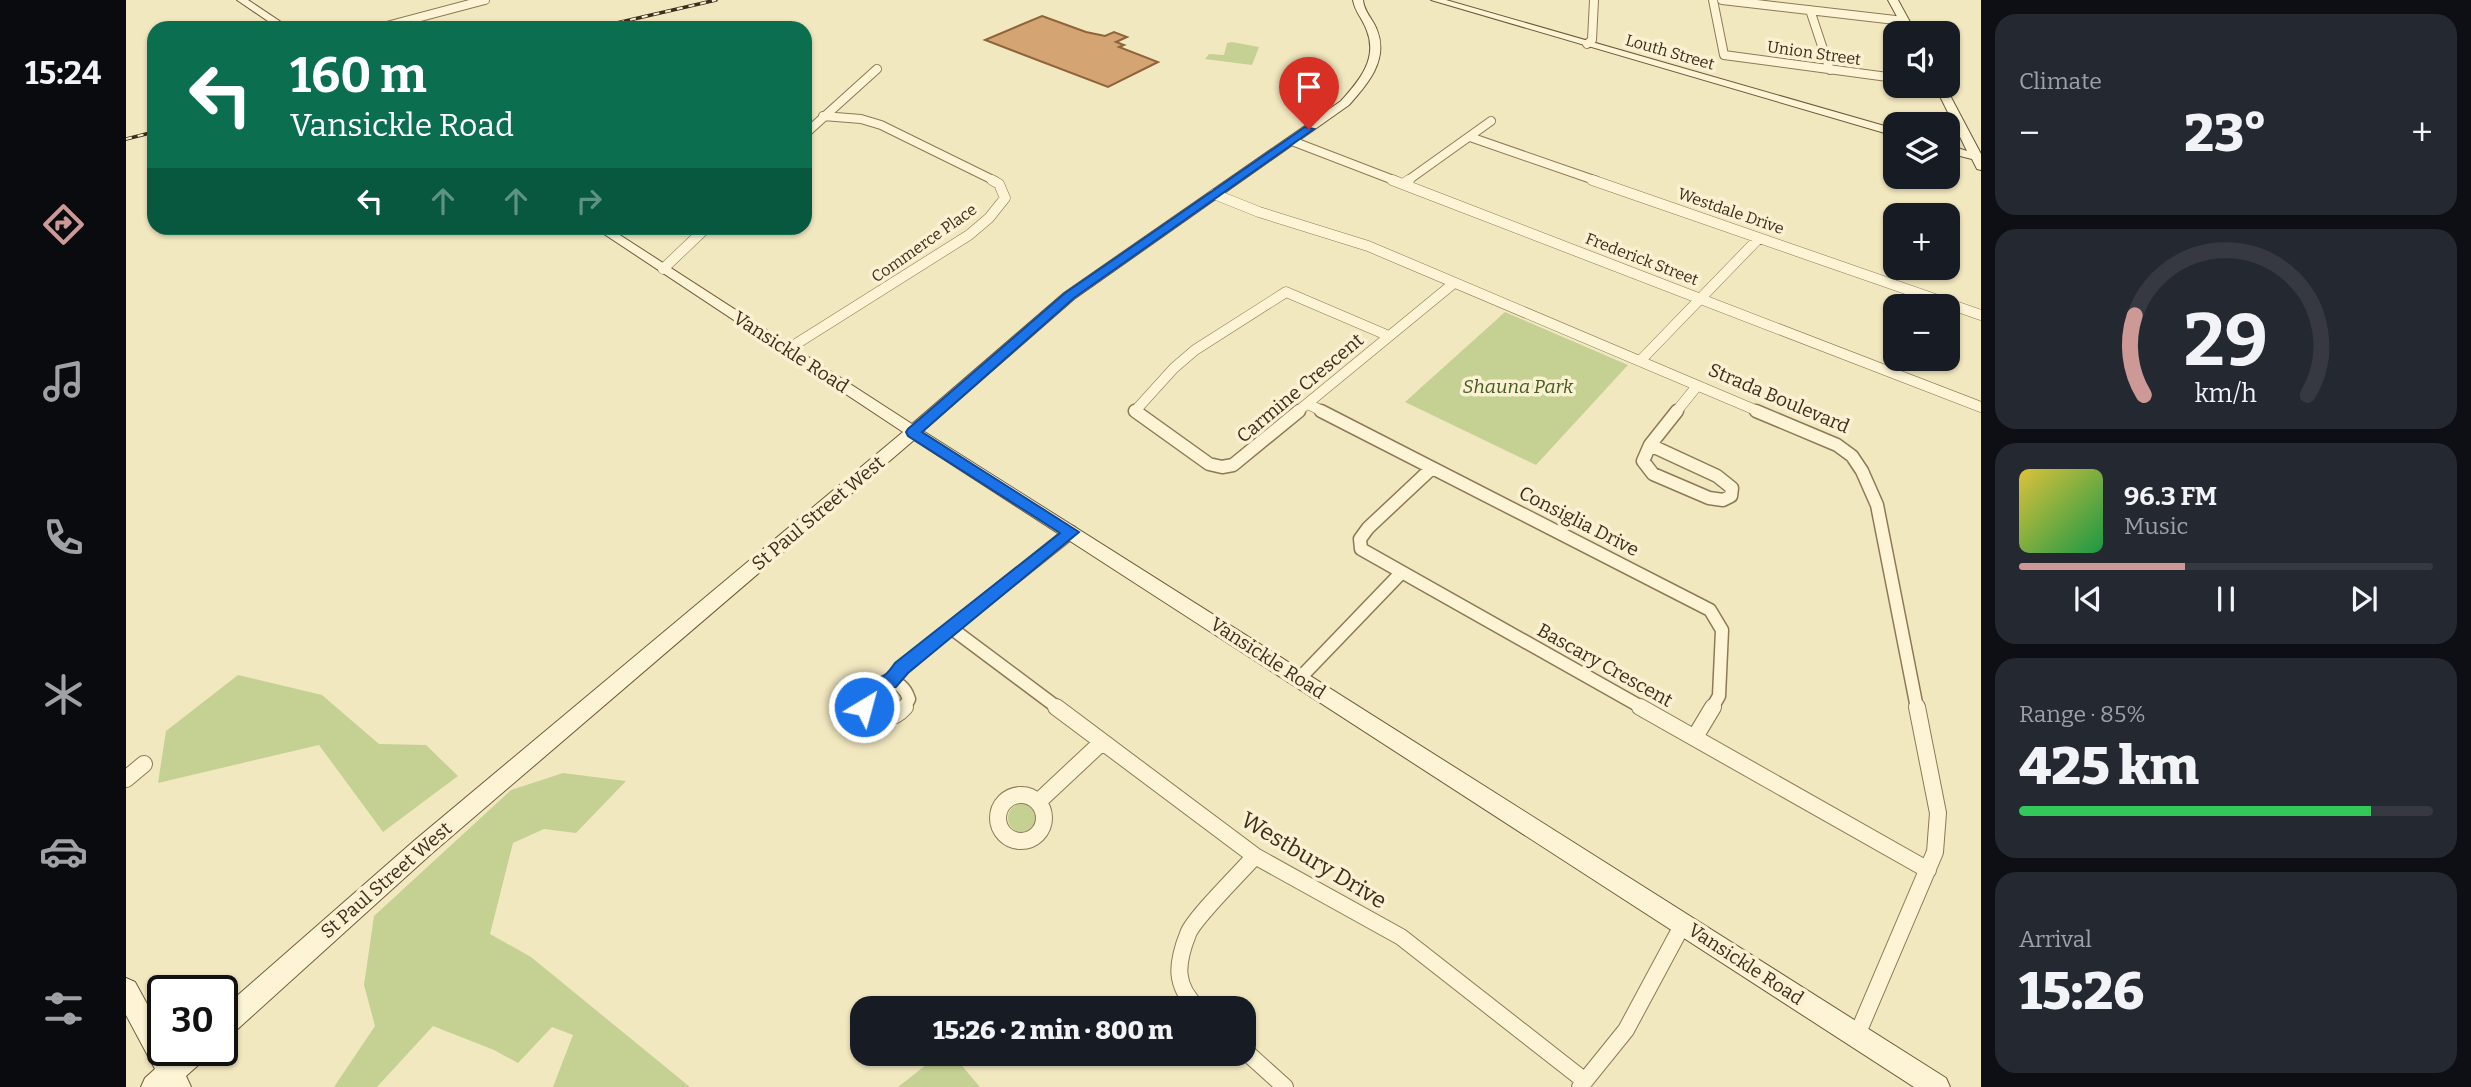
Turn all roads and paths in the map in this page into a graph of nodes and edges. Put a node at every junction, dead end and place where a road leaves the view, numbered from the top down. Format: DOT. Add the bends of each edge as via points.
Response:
graph roads {
  1 [pos="242,0"];
  2 [pos="485,0"];
  3 [pos="1358,0"];
  4 [pos="1436,0"];
  5 [pos="1594,0"];
  6 [pos="1713,0"];
  7 [pos="1722,0"];
  8 [pos="1893,0"];
  9 [pos="1810,10"];
  10 [pos="274,21"];
  11 [pos="406,21"];
  12 [pos="1904,21"];
  13 [pos="1587,44"];
  14 [pos="877,69"];
  15 [pos="1830,70"];
  16 [pos="1883,77"];
  17 [pos="1946,98"];
  18 [pos="823,116"];
  19 [pos="1491,121"];
  20 [pos="812,127"];
  21 [pos="1883,130"];
  22 [pos="1470,136"];
  23 [pos="1292,141"];
  24 [pos="1960,153"];
  25 [pos="1979,160"];
  26 [pos="1403,184"];
  27 [pos="1217,191"];
  28 [pos="612,235"];
  29 [pos="699,235"];
  30 [pos="1759,238"];
  31 [pos="663,269"];
  32 [pos="1454,283"];
  33 [pos="1701,299"];
  34 [pos="1981,315"];
  35 [pos="1389,336"];
  36 [pos="788,349"];
  37 [pos="1640,361"];
  38 [pos="1697,386"];
  39 [pos="1308,404"];
  40 [pos="1981,407"];
  41 [pos="913,432"];
  42 [pos="1650,445"];
  43 [pos="1432,468"];
  44 [pos="1071,532"];
  45 [pos="1401,573"];
  46 [pos="951,628"];
  47 [pos="1300,678"];
  48 [pos="890,682"];
  49 [pos="1695,737"];
  50 [pos="1101,743"];
  51 [pos="144,764"];
  52 [pos="126,779"];
  53 [pos="1038,802"];
  54 [pos="1255,856"];
  55 [pos="1928,870"];
  56 [pos="1682,923"];
  57 [pos="126,990"];
  58 [pos="1185,996"];
  59 [pos="238,1012"];
  60 [pos="1857,1035"];
  61 [pos="1256,1061"];
  62 [pos="182,1066"];
  63 [pos="168,1082"];
  64 [pos="1583,1084"];
  65 [pos="1285,1087"];
  66 [pos="1937,1087"];
  1 -- 10 [label="main road"];
  2 -- 11 [label="street"];
  3 -- 23 [label="main road, St Paul Street West" via="1377,48 1374,61 1345,103"];
  4 -- 13 [label="main road, Louth Street"];
  5 -- 13 [label="street" via="1592,40"];
  6 -- 15 [label="street, Union Street" via="1724,55"];
  7 -- 9 [label="street"];
  8 -- 12 [label="main road"];
  9 -- 12 [label="street"];
  9 -- 15 [label="street"];
  13 -- 21 [label="main road, Louth Street"];
  14 -- 18 [label="street"];
  15 -- 16 [label="street, Union Street"];
  17 -- 25 [label="main road"];
  18 -- 20 [label="street"];
  18 -- 36 [label="street, Commerce Place" via="861,118 881,125 988,177 999,184 1005,198 967,236"];
  19 -- 22 [label="street"];
  22 -- 26 [label="street"];
  22 -- 30 [label="street, Westdale Drive"];
  23 -- 26 [label="street, Frederick Street"];
  23 -- 27 [label="main road, St Paul Street West"];
  24 -- 25 [label="main road"];
  26 -- 33 [label="street, Frederick Street"];
  27 -- 32 [label="street, Strada Boulevard" via="1259,212 1355,242"];
  27 -- 41 [label="main road, St Paul Street West" via="1069,296"];
  28 -- 31 [label="main road, Vansickle Road"];
  29 -- 31 [label="street"];
  30 -- 33 [label="street"];
  30 -- 34 [label="street, Westdale Drive"];
  31 -- 36 [label="main road, Vansickle Road"];
  32 -- 35 [label="street, Carmine Crescent"];
  32 -- 37 [label="street, Strada Boulevard"];
  33 -- 37 [label="street"];
  33 -- 40 [label="street, Frederick Street"];
  35 -- 39 [label="street, Carmine Crescent"];
  35 -- 39 [label="street, Carmine Crescent" via="1286,292 1195,350 1135,411 1209,464 1222,467 1242,461"];
  36 -- 41 [label="main road, Vansickle Road"];
  37 -- 38 [label="street, Strada Boulevard"];
  38 -- 42 [label="street"];
  38 -- 55 [label="street, Strada Boulevard" via="1837,445 1861,465 1877,505 1933,778 1938,813 1935,852"];
  39 -- 43 [label="street, Consiglia Drive"];
  41 -- 44 [label="main road, Vansickle Road"];
  41 -- 59 [label="main road, St Paul Street West" via="423,846"];
  42 -- 42 [label="street" via="1717,476 1732,488 1731,496 1709,498 1653,474 1643,461"];
  43 -- 45 [label="street, Bascary Crescent" via="1360,539 1361,549"];
  43 -- 49 [label="street, Consiglia Drive" via="1710,610 1721,630 1719,696"];
  44 -- 46 [label="street"];
  44 -- 47 [label="main road, Vansickle Road"];
  45 -- 47 [label="street"];
  45 -- 49 [label="street, Bascary Crescent"];
  46 -- 48 [label="street"];
  46 -- 50 [label="street, Westbury Drive"];
  47 -- 56 [label="main road, Vansickle Road"];
  49 -- 55 [label="street, Bascary Crescent"];
  50 -- 53 [label="street"];
  50 -- 54 [label="street, Westbury Drive"];
  51 -- 52 [label="street"];
  54 -- 58 [label="street" via="1188,932 1178,977"];
  54 -- 64 [label="street, Westbury Drive" via="1401,937"];
  55 -- 60 [label="street, Strada Boulevard"];
  56 -- 60 [label="main road, Vansickle Road"];
  56 -- 64 [label="street" via="1626,1030"];
  57 -- 63 [label="main road"];
  60 -- 66 [label="main road, Vansickle Road"];
  61 -- 65 [label="street"];
  62 -- 63 [label="main road"];
}
